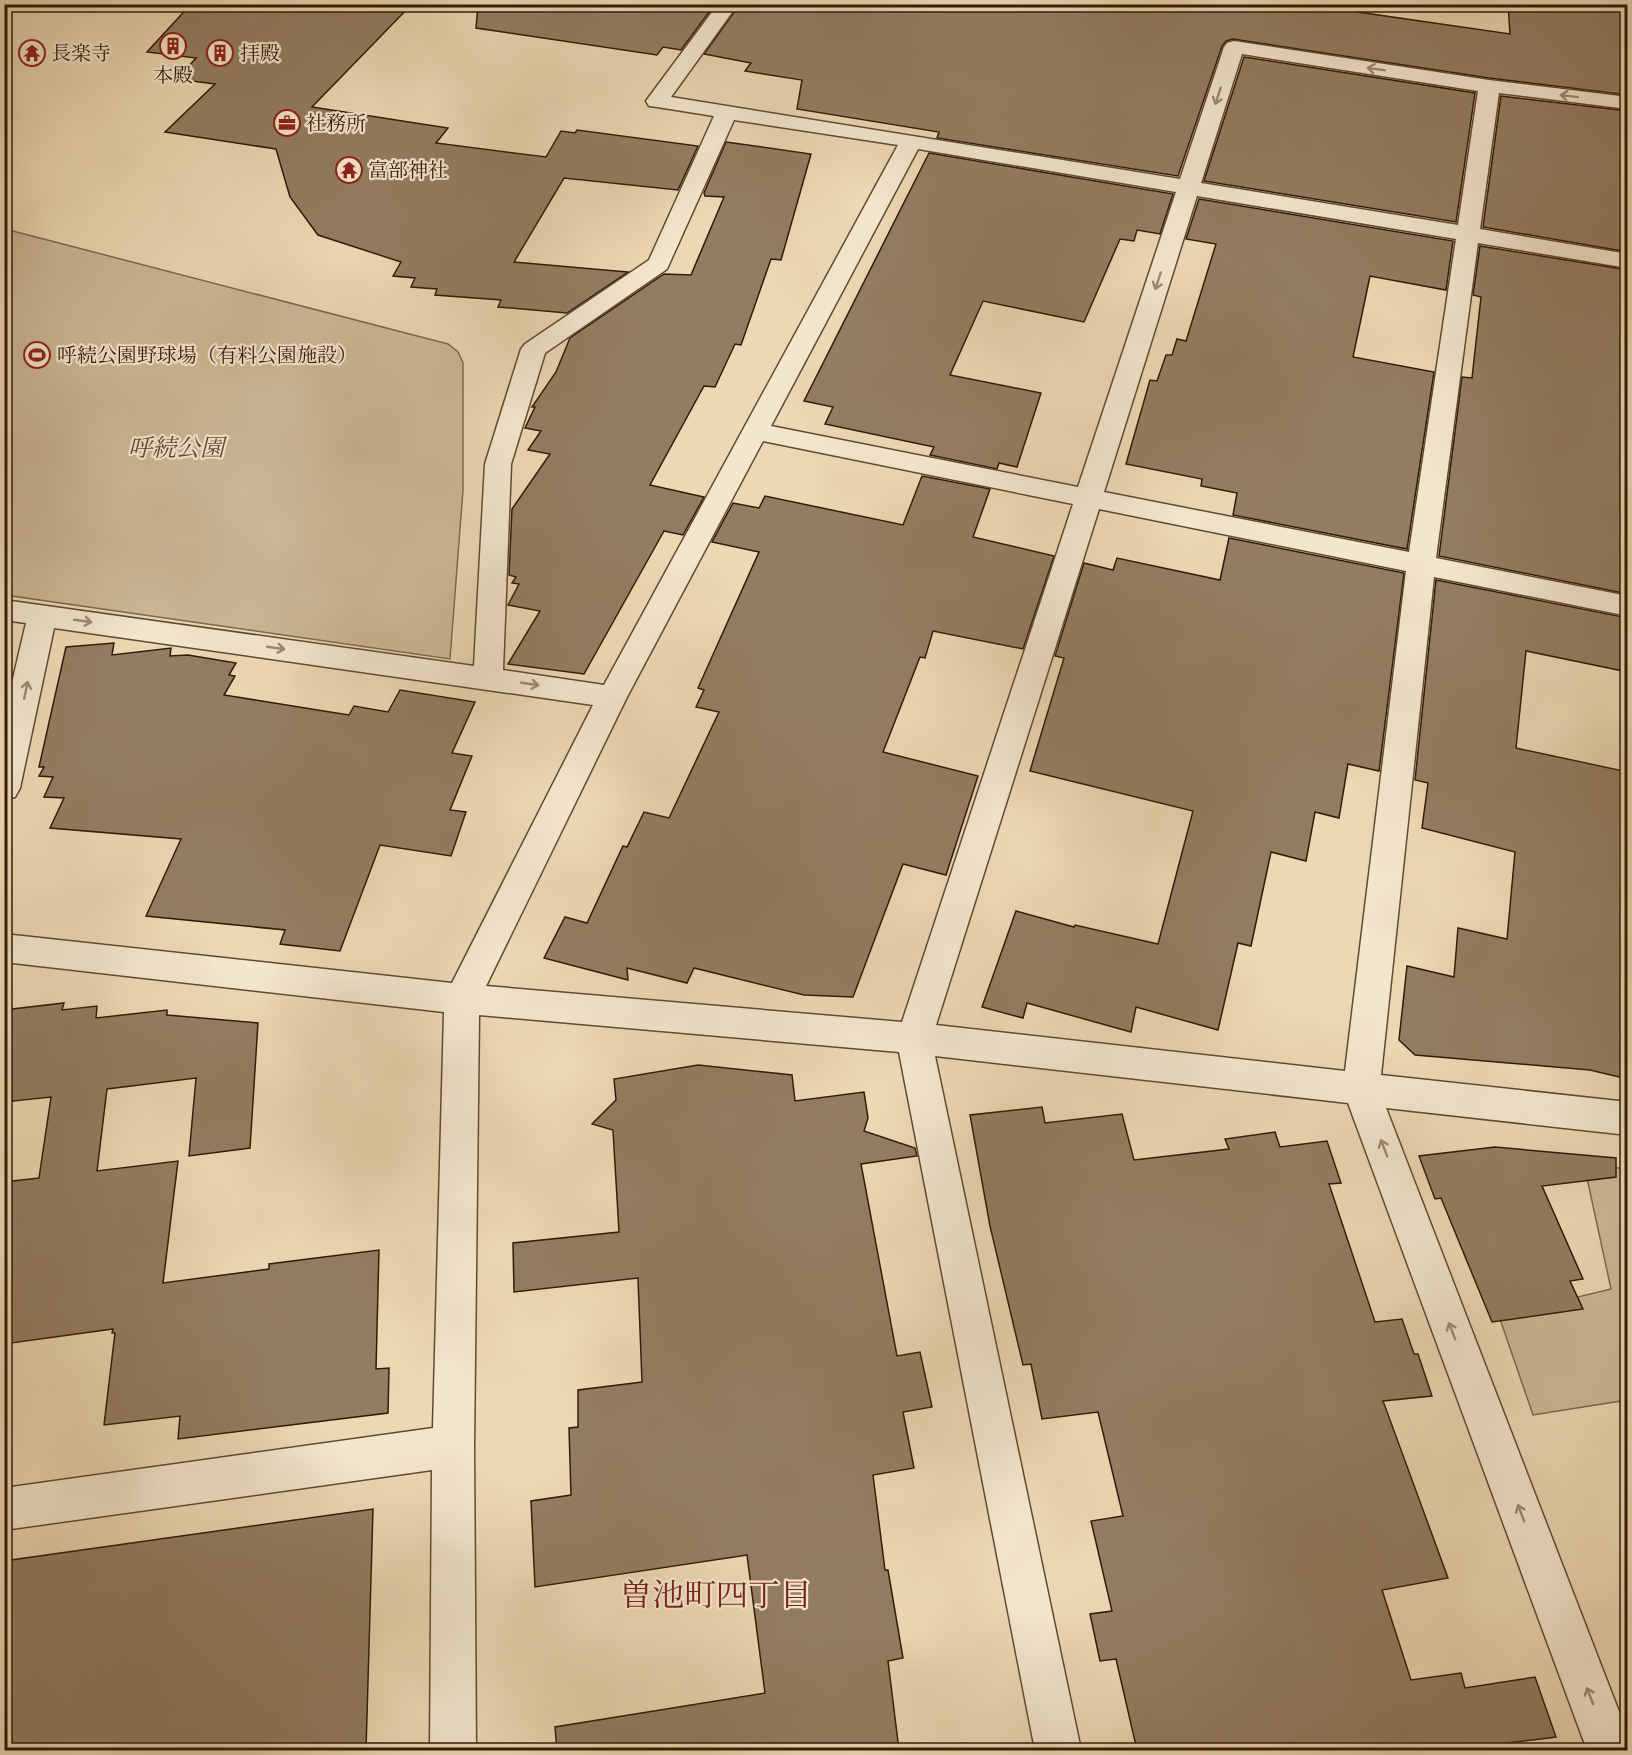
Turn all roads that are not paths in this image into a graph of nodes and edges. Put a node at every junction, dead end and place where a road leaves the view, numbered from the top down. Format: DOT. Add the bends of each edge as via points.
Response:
graph roads {
  1 [pos="728,4"];
  2 [pos="1489,86"];
  3 [pos="1628,103"];
  4 [pos="728,112"];
  5 [pos="911,141"];
  6 [pos="1188,187"];
  7 [pos="1469,234"];
  8 [pos="1628,261"];
  9 [pos="756,431"];
  10 [pos="1088,497"];
  11 [pos="1421,564"];
  12 [pos="1628,606"];
  13 [pos="4,610"];
  14 [pos="42,616"];
  15 [pos="488,678"];
  16 [pos="612,697"];
  17 [pos="4,788"];
  18 [pos="4,948"];
  19 [pos="462,999"];
  20 [pos="914,1038"];
  21 [pos="1361,1089"];
  22 [pos="1628,1119"];
  23 [pos="453,1446"];
  24 [pos="4,1509"];
  25 [pos="453,1750"];
  26 [pos="1059,1750"];
  27 [pos="1610,1750"];
  1 -- 4 [label="street" via="657,101"];
  3 -- 2 [label="street, one-way"];
  2 -- 6 [label="street, one-way" via="1234,47"];
  2 -- 7 [label="street"];
  4 -- 5 [label="street"];
  4 -- 15 [label="street" via="659,264 534,349 498,464"];
  5 -- 6 [label="street"];
  5 -- 9 [label="street"];
  6 -- 7 [label="street"];
  6 -- 10 [label="street, one-way"];
  7 -- 8 [label="street"];
  7 -- 11 [label="street"];
  9 -- 10 [label="street"];
  9 -- 16 [label="street"];
  10 -- 11 [label="street"];
  10 -- 20 [label="street"];
  11 -- 12 [label="street"];
  11 -- 21 [label="street"];
  13 -- 14 [label="street"];
  14 -- 15 [label="street, one-way"];
  17 -- 14 [label="street, one-way"];
  15 -- 16 [label="street, one-way"];
  16 -- 19 [label="street"];
  18 -- 19 [label="street"];
  19 -- 20 [label="street"];
  19 -- 23 [label="street"];
  20 -- 21 [label="street"];
  20 -- 26 [label="street"];
  21 -- 22 [label="street"];
  27 -- 21 [label="street, one-way"];
  23 -- 24 [label="street"];
  23 -- 25 [label="street"];
}
